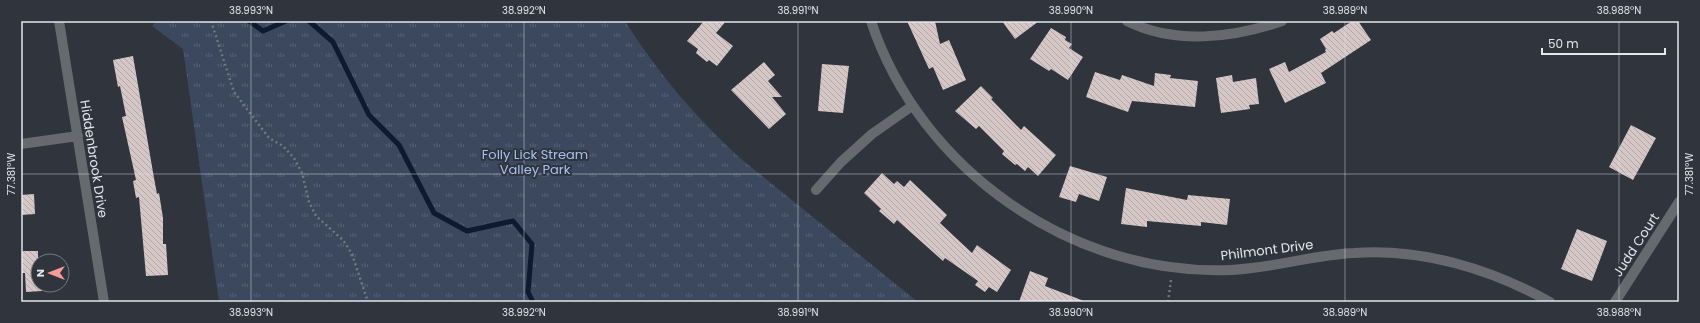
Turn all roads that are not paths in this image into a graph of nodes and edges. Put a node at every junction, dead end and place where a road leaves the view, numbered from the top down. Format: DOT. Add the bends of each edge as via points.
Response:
graph roads {
  1 [pos="59,21"];
  2 [pos="871,21"];
  3 [pos="1127,21"];
  4 [pos="1282,21"];
  5 [pos="912,106"];
  6 [pos="78,136"];
  7 [pos="21,144"];
  8 [pos="816,190"];
  9 [pos="1679,202"];
  10 [pos="104,302"];
  11 [pos="1550,302"];
  12 [pos="1615,302"];
  1 -- 6 [label="street, Hiddenbrook Drive"];
  2 -- 5 [label="street, Philmont Drive" via="890,70"];
  3 -- 4 [label="street" via="1138,27 1164,33 1196,36 1227,35 1256,30"];
  5 -- 8 [label="street" via="872,134 841,162"];
  5 -- 11 [label="street, Philmont Drive" via="952,155 978,180 1007,202 1041,224 1078,242 1114,255 1173,268 1231,270 1355,253 1425,257 1461,264 1500,277"];
  6 -- 7 [label="street"];
  6 -- 10 [label="street, Hiddenbrook Drive"];
  9 -- 12 [label="street, Judd Court"];
}
